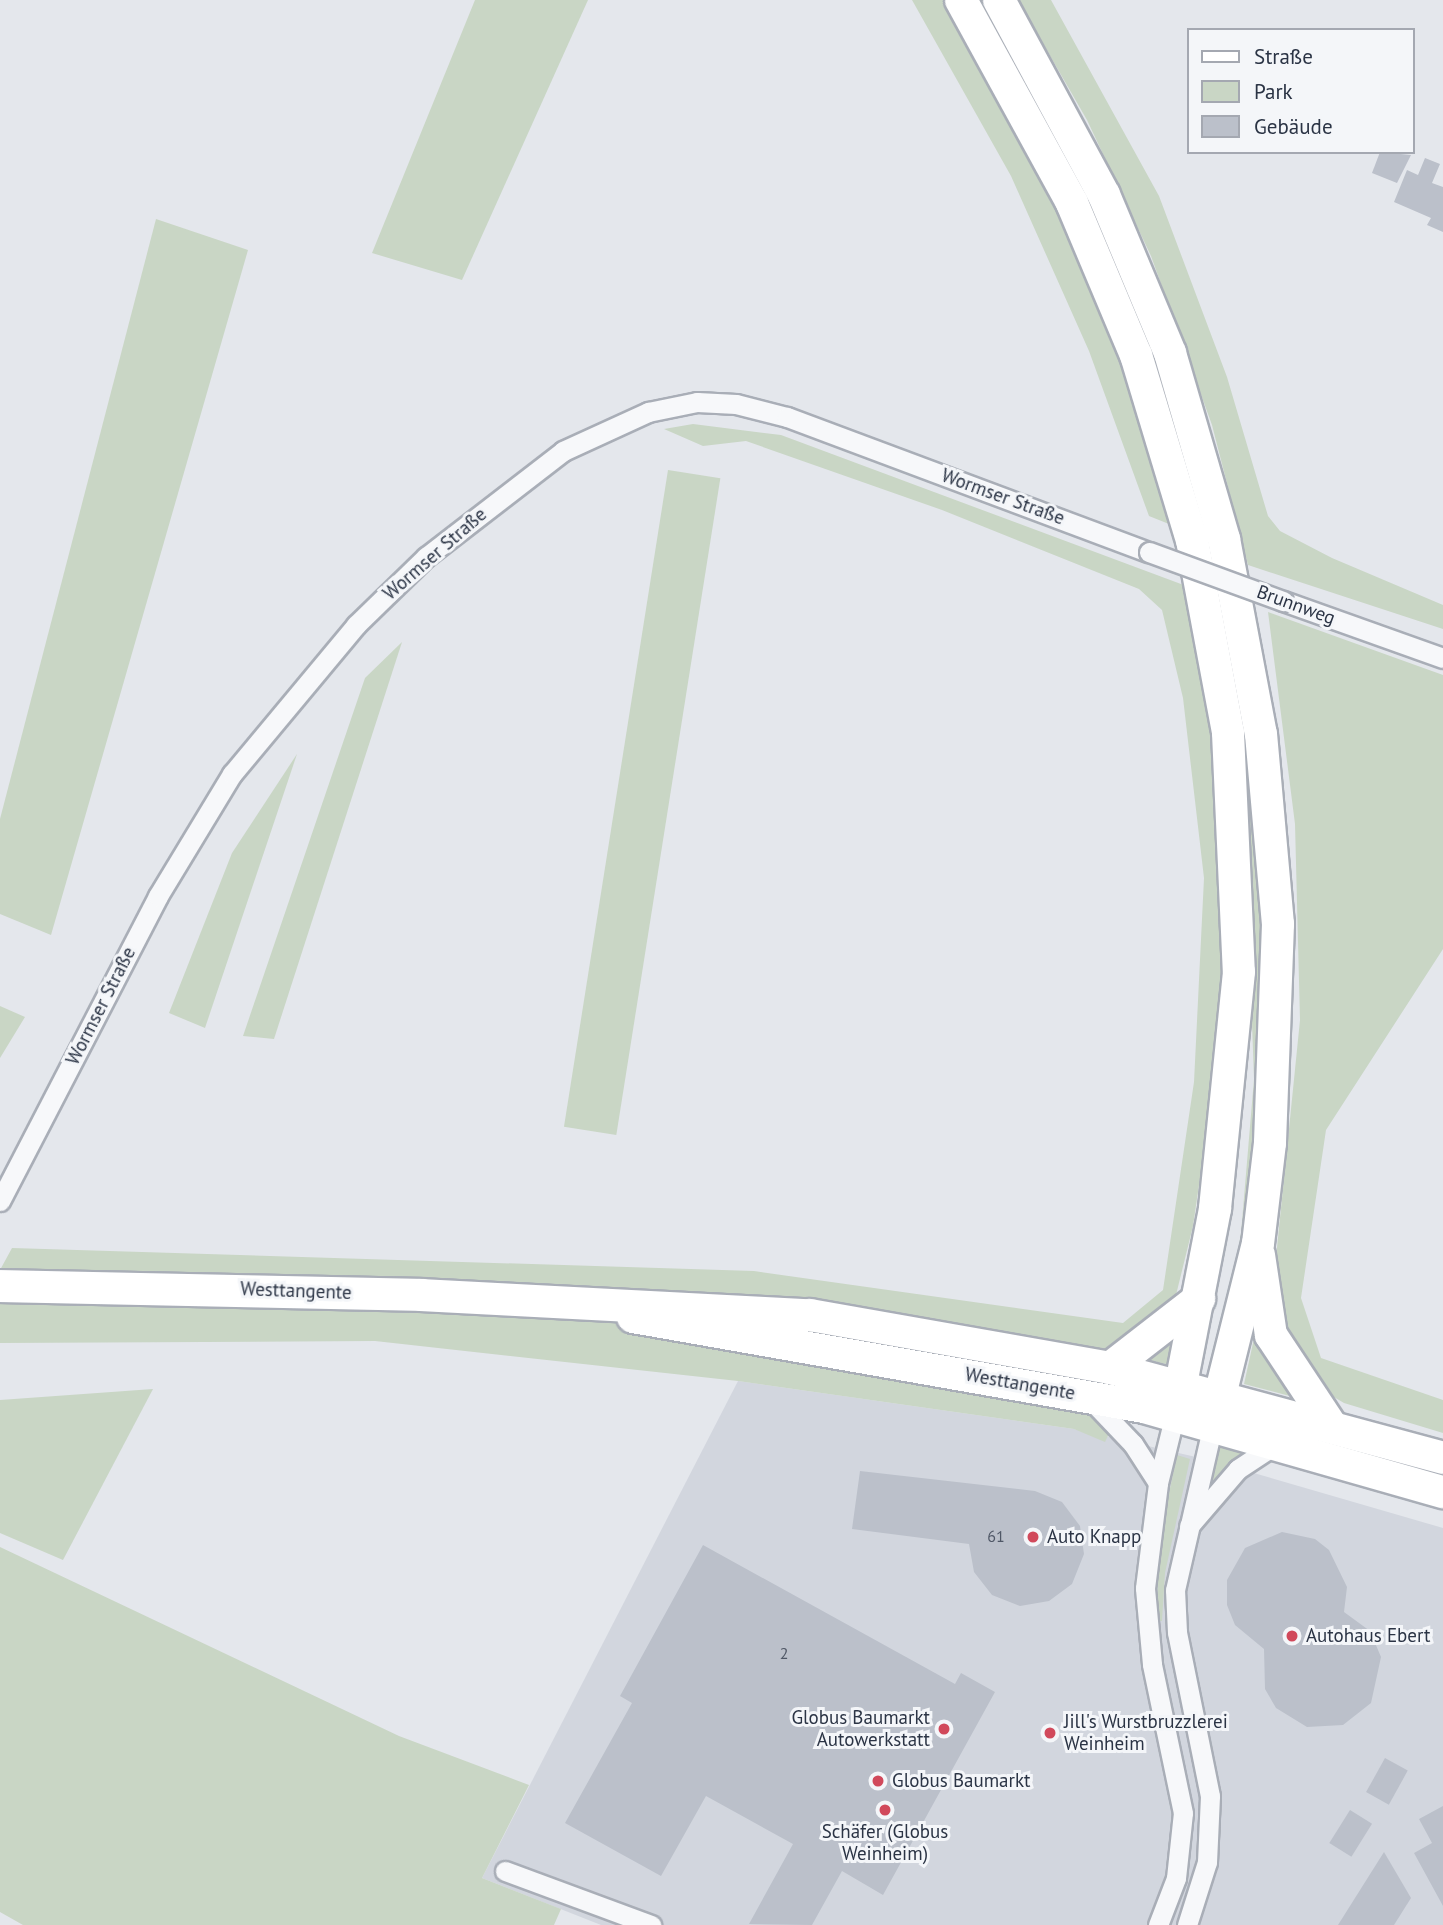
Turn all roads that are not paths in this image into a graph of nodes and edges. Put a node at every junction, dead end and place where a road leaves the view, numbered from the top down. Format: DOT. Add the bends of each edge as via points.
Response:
graph roads {
  1 [pos="961,0"];
  2 [pos="999,0"];
  3 [pos="1149,552"];
  4 [pos="1443,658"];
  5 [pos="0,1201"];
  6 [pos="1258,1243"];
  7 [pos="0,1286"];
  8 [pos="1199,1299"];
  9 [pos="591,1307"];
  10 [pos="1110,1368"];
  11 [pos="1087,1396"];
  12 [pos="1177,1399"];
  13 [pos="1217,1409"];
  14 [pos="1330,1424"];
  15 [pos="1279,1442"];
  16 [pos="1443,1458"];
  17 [pos="1158,1483"];
  18 [pos="1443,1492"];
  19 [pos="1184,1532"];
  20 [pos="505,1871"];
  21 [pos="651,1925"];
  22 [pos="1158,1925"];
  23 [pos="1187,1925"];
  1 -- 8 [label="main road" via="1024,107 1115,298 1170,459 1214,641 1237,839 1239,972"];
  2 -- 6 [label="main road" via="1098,184 1148,296 1199,447 1247,645 1278,924 1276,1051"];
  3 -- 4 [label="street, Brunnweg, bridge"];
  3 -- 5 [label="street, Wormser Straße" via="787,417 736,404 697,402 648,412 563,451 409,574 289,701 232,774 158,896"];
  6 -- 13 [label="main road"];
  6 -- 14 [label="main road" via="1271,1335"];
  7 -- 9 [label="main road, Westtangente" via="395,1294"];
  8 -- 10 [label="main road" via="1163,1334"];
  8 -- 12 [label="main road"];
  9 -- 10 [label="main road, Westtangente" via="682,1305 835,1318"];
  9 -- 11 [label="main road, Westtangente" via="766,1345"];
  10 -- 12 [label="main road, Westtangente"];
  11 -- 12 [label="main road, Westtangente"];
  11 -- 17 [label="street" via="1133,1444"];
  12 -- 13 [label="main road, Westtangente"];
  12 -- 17 [label="street"];
  13 -- 14 [label="main road, Westtangente"];
  13 -- 15 [label="main road, Westtangente"];
  13 -- 19 [label="street"];
  14 -- 16 [label="main road, Westtangente"];
  15 -- 18 [label="main road, Westtangente"];
  15 -- 19 [label="street" via="1238,1469"];
  17 -- 22 [label="street" via="1147,1552 1147,1629 1181,1786 1183,1836"];
  19 -- 23 [label="street" via="1177,1632 1205,1759 1211,1827"];
  20 -- 21 [label="street"];
}
